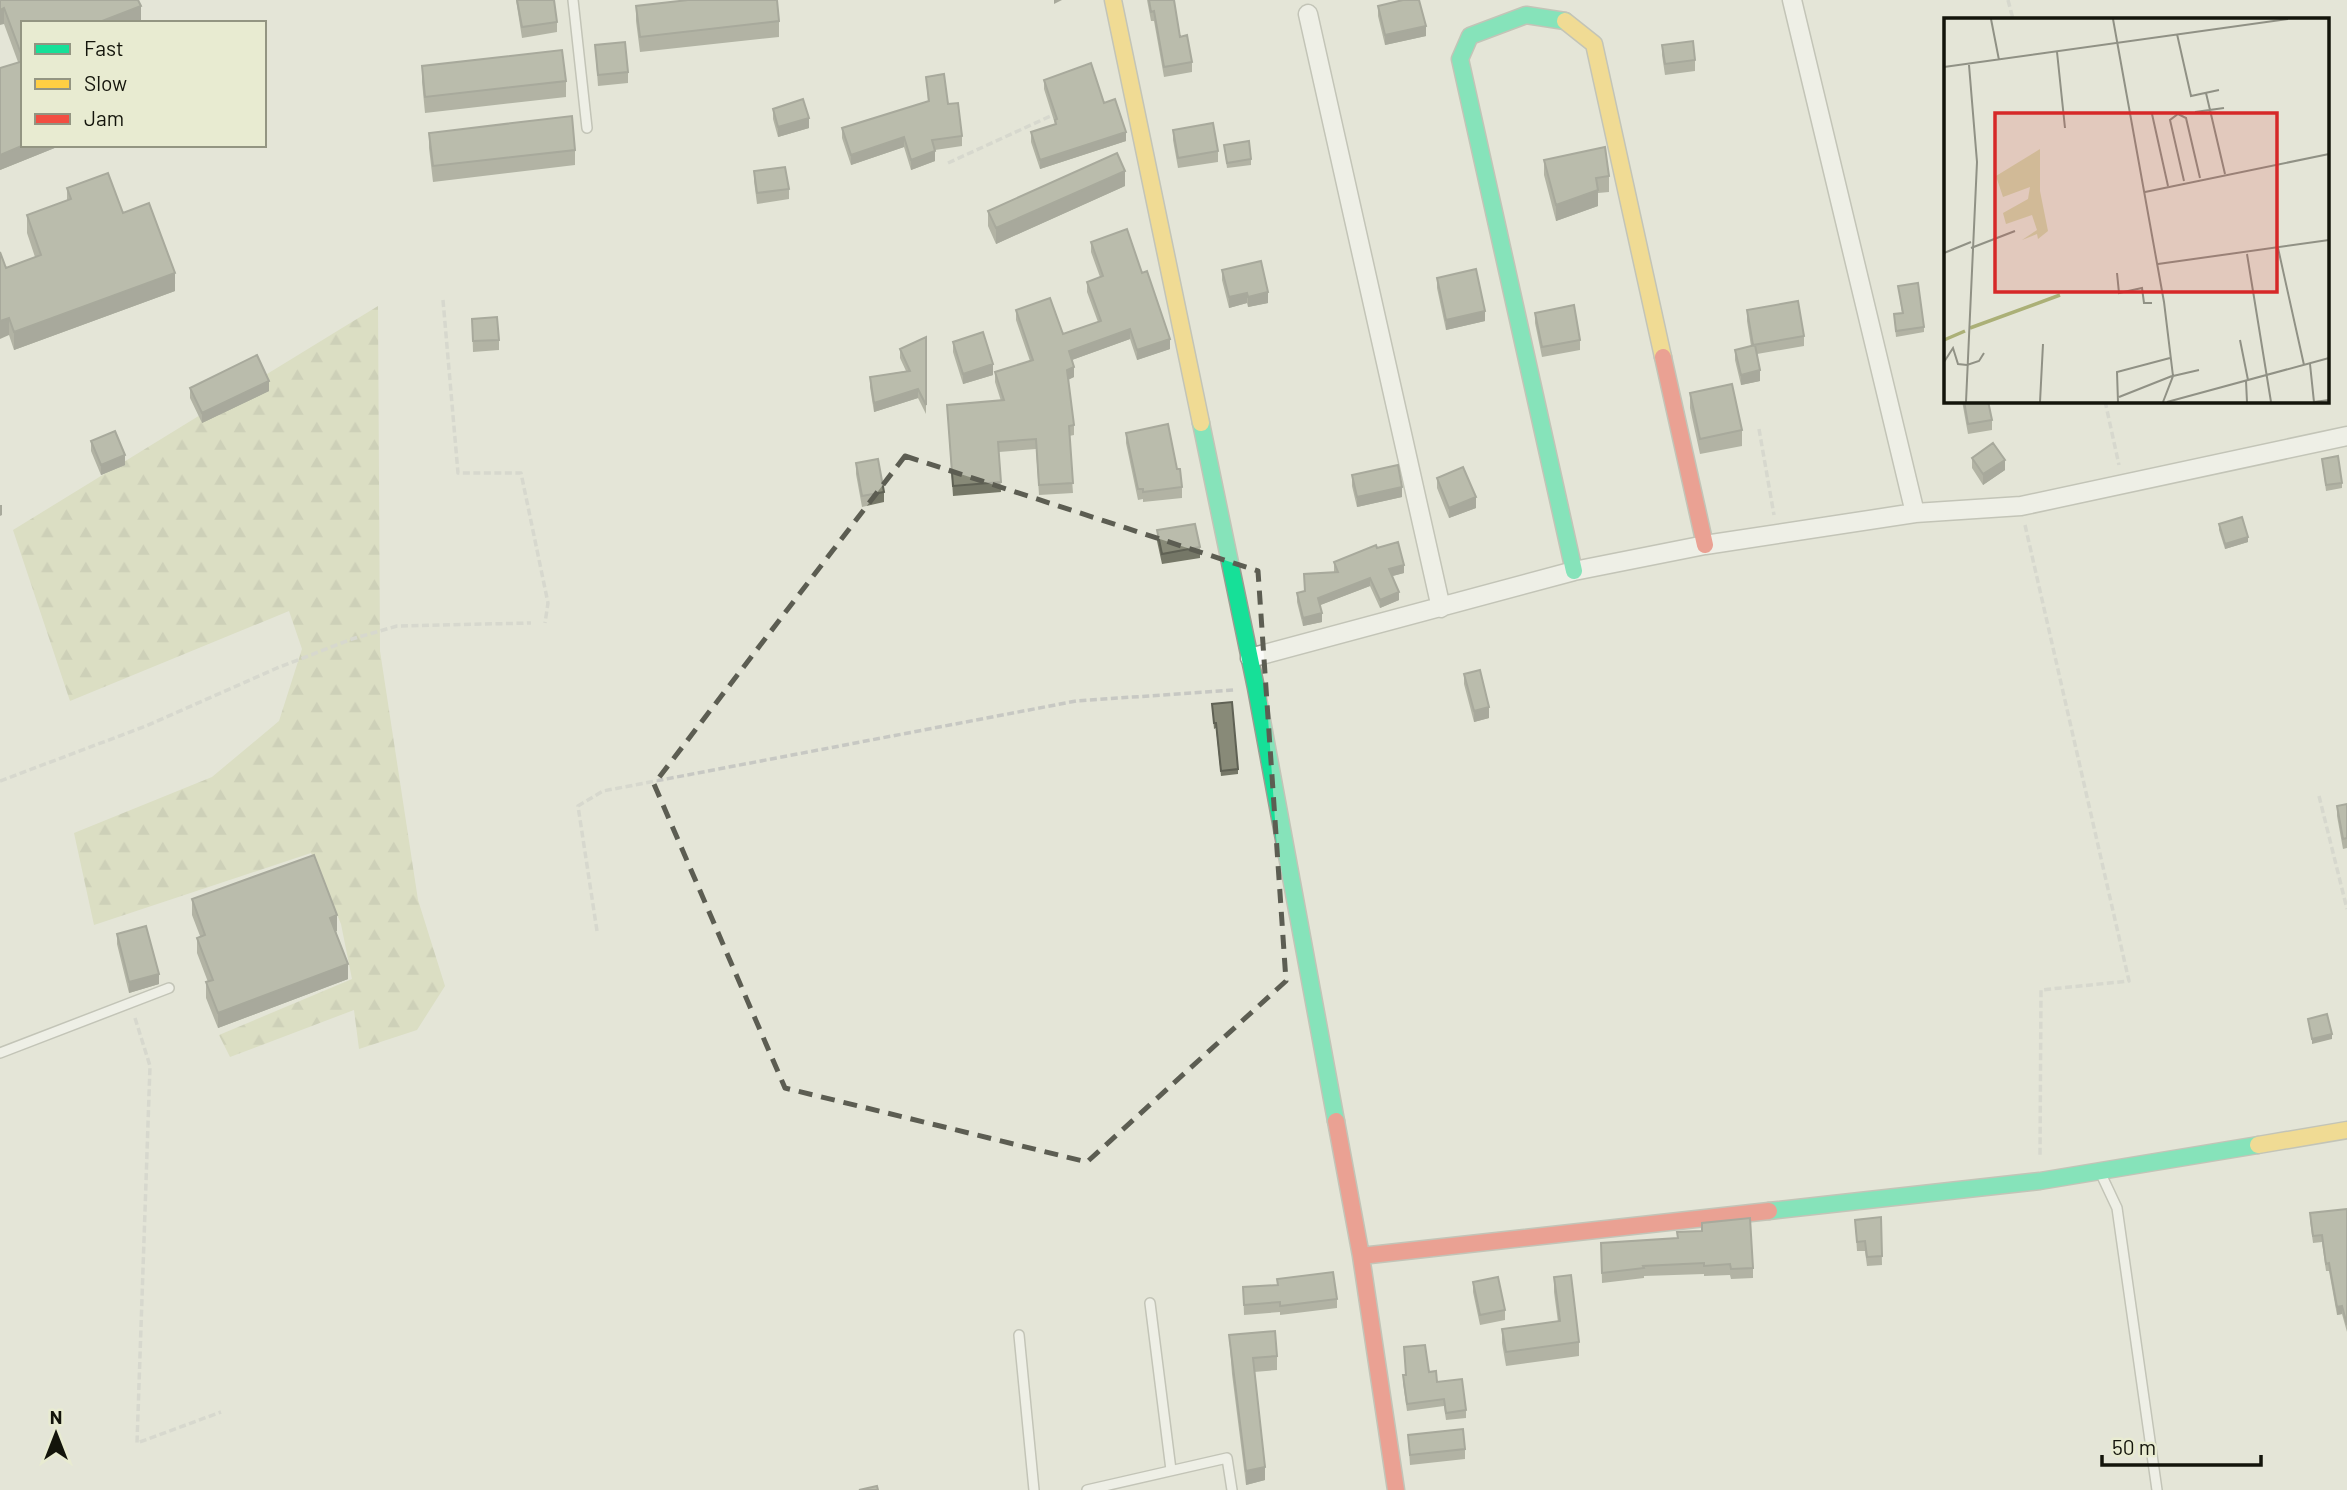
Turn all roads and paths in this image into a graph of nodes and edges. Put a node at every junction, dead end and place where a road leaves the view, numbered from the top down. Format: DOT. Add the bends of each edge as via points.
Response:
graph roads {
  1 [pos="573,0"];
  2 [pos="1113,0"];
  3 [pos="1792,0"];
  4 [pos="2008,0"];
  5 [pos="1308,14"];
  6 [pos="2012,18"];
  7 [pos="1057,113"];
  8 [pos="587,128"];
  9 [pos="948,163"];
  10 [pos="443,300"];
  11 [pos="2105,402"];
  12 [pos="1759,429"];
  13 [pos="2347,436"];
  14 [pos="2124,484"];
  15 [pos="2021,506"];
  16 [pos="1915,513"];
  17 [pos="1777,534"];
  18 [pos="1705,545"];
  19 [pos="1574,571"];
  20 [pos="1441,608"];
  21 [pos="531,623"];
  22 [pos="545,623"];
  23 [pos="1250,658"];
  24 [pos="1256,688"];
  25 [pos="0,781"];
  26 [pos="2319,796"];
  27 [pos="2347,909"];
  28 [pos="597,931"];
  29 [pos="169,988"];
  30 [pos="130,1002"];
  31 [pos="0,1053"];
  32 [pos="2347,1130"];
  33 [pos="2101,1172"];
  34 [pos="2040,1181"];
  35 [pos="1361,1256"];
  36 [pos="1150,1303"];
  37 [pos="1018,1335"];
  38 [pos="221,1412"];
  39 [pos="1171,1470"];
  40 [pos="1034,1490"];
  41 [pos="1087,1490"];
  42 [pos="1232,1490"];
  43 [pos="1396,1490"];
  44 [pos="2157,1490"];
  1 -- 8 [label="lane"];
  2 -- 23 [label="street"];
  3 -- 16 [label="street"];
  4 -- 6 [label="path"];
  5 -- 20 [label="street"];
  7 -- 9 [label="path"];
  10 -- 22 [label="path" via="458,472 521,472 548,603"];
  11 -- 14 [label="path"];
  12 -- 17 [label="path"];
  13 -- 14 [label="street"];
  14 -- 15 [label="street"];
  15 -- 16 [label="street"];
  15 -- 34 [label="path" via="2129,981 2040,990"];
  16 -- 17 [label="street"];
  17 -- 18 [label="street"];
  18 -- 19 [label="street"];
  18 -- 19 [label="street" via="1594,44 1566,21 1526,15 1470,36 1460,59"];
  19 -- 20 [label="street"];
  20 -- 23 [label="street"];
  21 -- 25 [label="path" via="397,626 352,639 146,726"];
  23 -- 24 [label="street"];
  24 -- 28 [label="path" via="1076,701 603,791 578,806"];
  24 -- 35 [label="street"];
  26 -- 27 [label="path"];
  29 -- 30 [label="lane"];
  30 -- 31 [label="lane"];
  30 -- 38 [label="path" via="150,1066 137,1443"];
  32 -- 33 [label="street"];
  33 -- 34 [label="street"];
  33 -- 44 [label="lane" via="2117,1208"];
  34 -- 35 [label="street"];
  35 -- 43 [label="street"];
  36 -- 39 [label="lane"];
  37 -- 40 [label="lane"];
  39 -- 41 [label="lane"];
  39 -- 42 [label="lane" via="1227,1458"];
}
